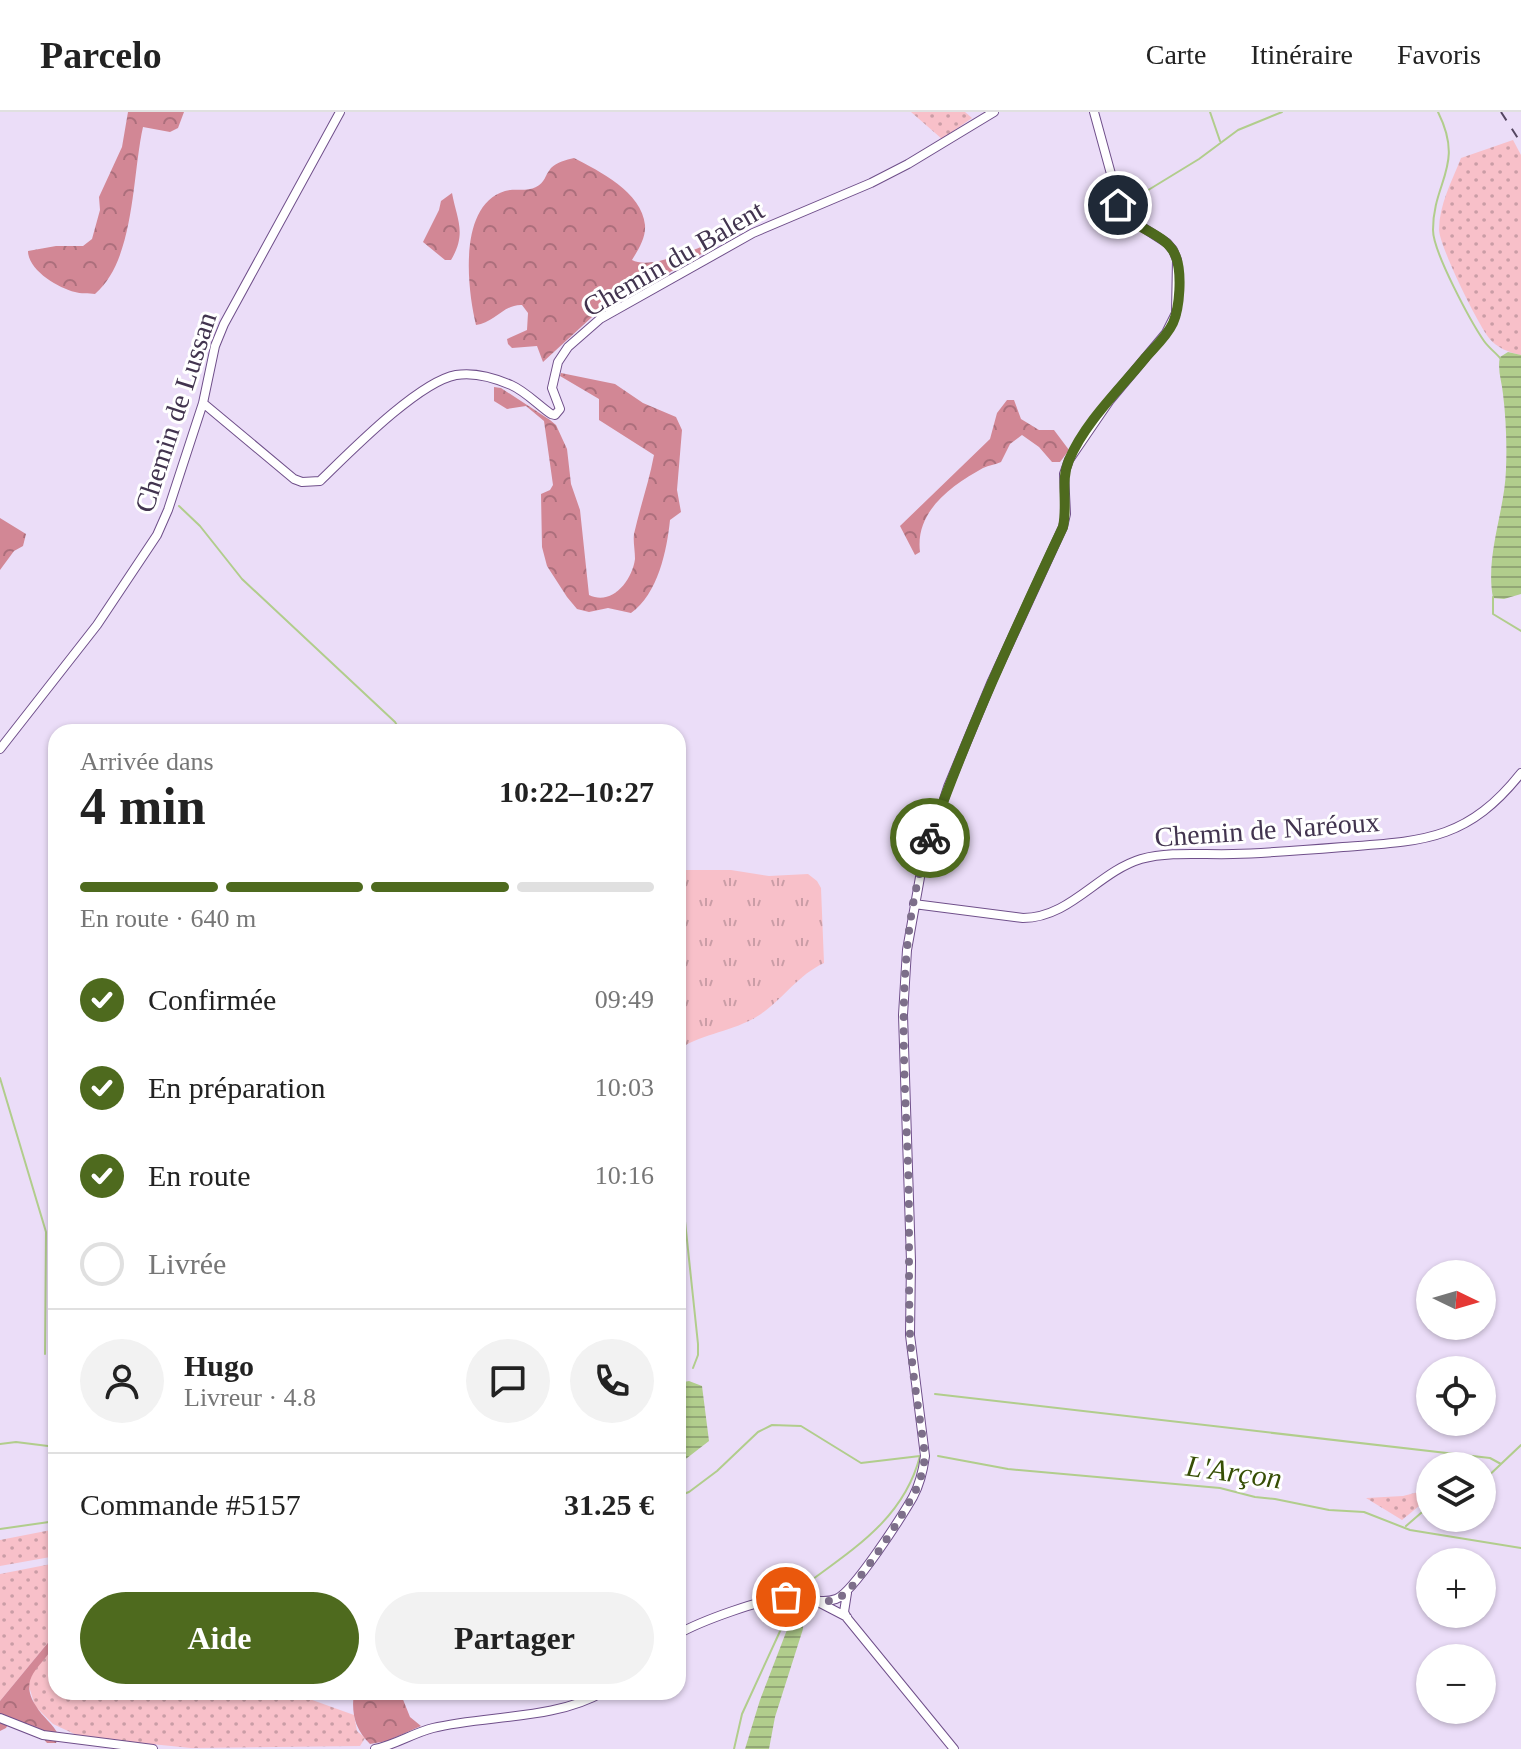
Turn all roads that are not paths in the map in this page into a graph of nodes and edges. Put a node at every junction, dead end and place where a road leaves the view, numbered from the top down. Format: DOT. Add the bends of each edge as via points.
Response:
graph roads {
  1 [pos="340,112"];
  2 [pos="994,112"];
  3 [pos="1094,112"];
  4 [pos="203,403"];
  5 [pos="0,749"];
  6 [pos="1521,773"];
  7 [pos="914,904"];
  8 [pos="848,1591"];
  9 [pos="817,1601"];
  10 [pos="847,1618"];
  11 [pos="686,1630"];
  12 [pos="585,1700"];
  13 [pos="0,1718"];
  14 [pos="153,1749"];
  15 [pos="375,1749"];
  16 [pos="954,1749"];
  1 -- 4 [label="street, Chemin de Lussan" via="224,324"];
  2 -- 4 [label="street, Chemin du Balent" via="908,164 753,233 600,319 558,362 552,388 560,409 555,415 515,386 456,375 388,417 320,481 310,483 294,479"];
  3 -- 7 [label="street" via="1122,214 1167,243 1177,260 1176,313 1069,460 1063,527 948,787"];
  4 -- 5 [label="street, Chemin de Lussan" via="157,535 97,625"];
  6 -- 7 [label="street, Chemin de Naréoux" via="1478,816 1423,840 1153,857 1124,866 1038,917"];
  7 -- 8 [label="street" via="903,1015 910,1335 925,1456 912,1497"];
  8 -- 9 [label="street" via="834,1600"];
  8 -- 10 [label="street"];
  9 -- 10 [label="street"];
  9 -- 11 [label="street" via="768,1601"];
  10 -- 16 [label="street"];
  12 -- 15 [label="street" via="434,1728"];
  13 -- 14 [label="street" via="55,1737"];
}
